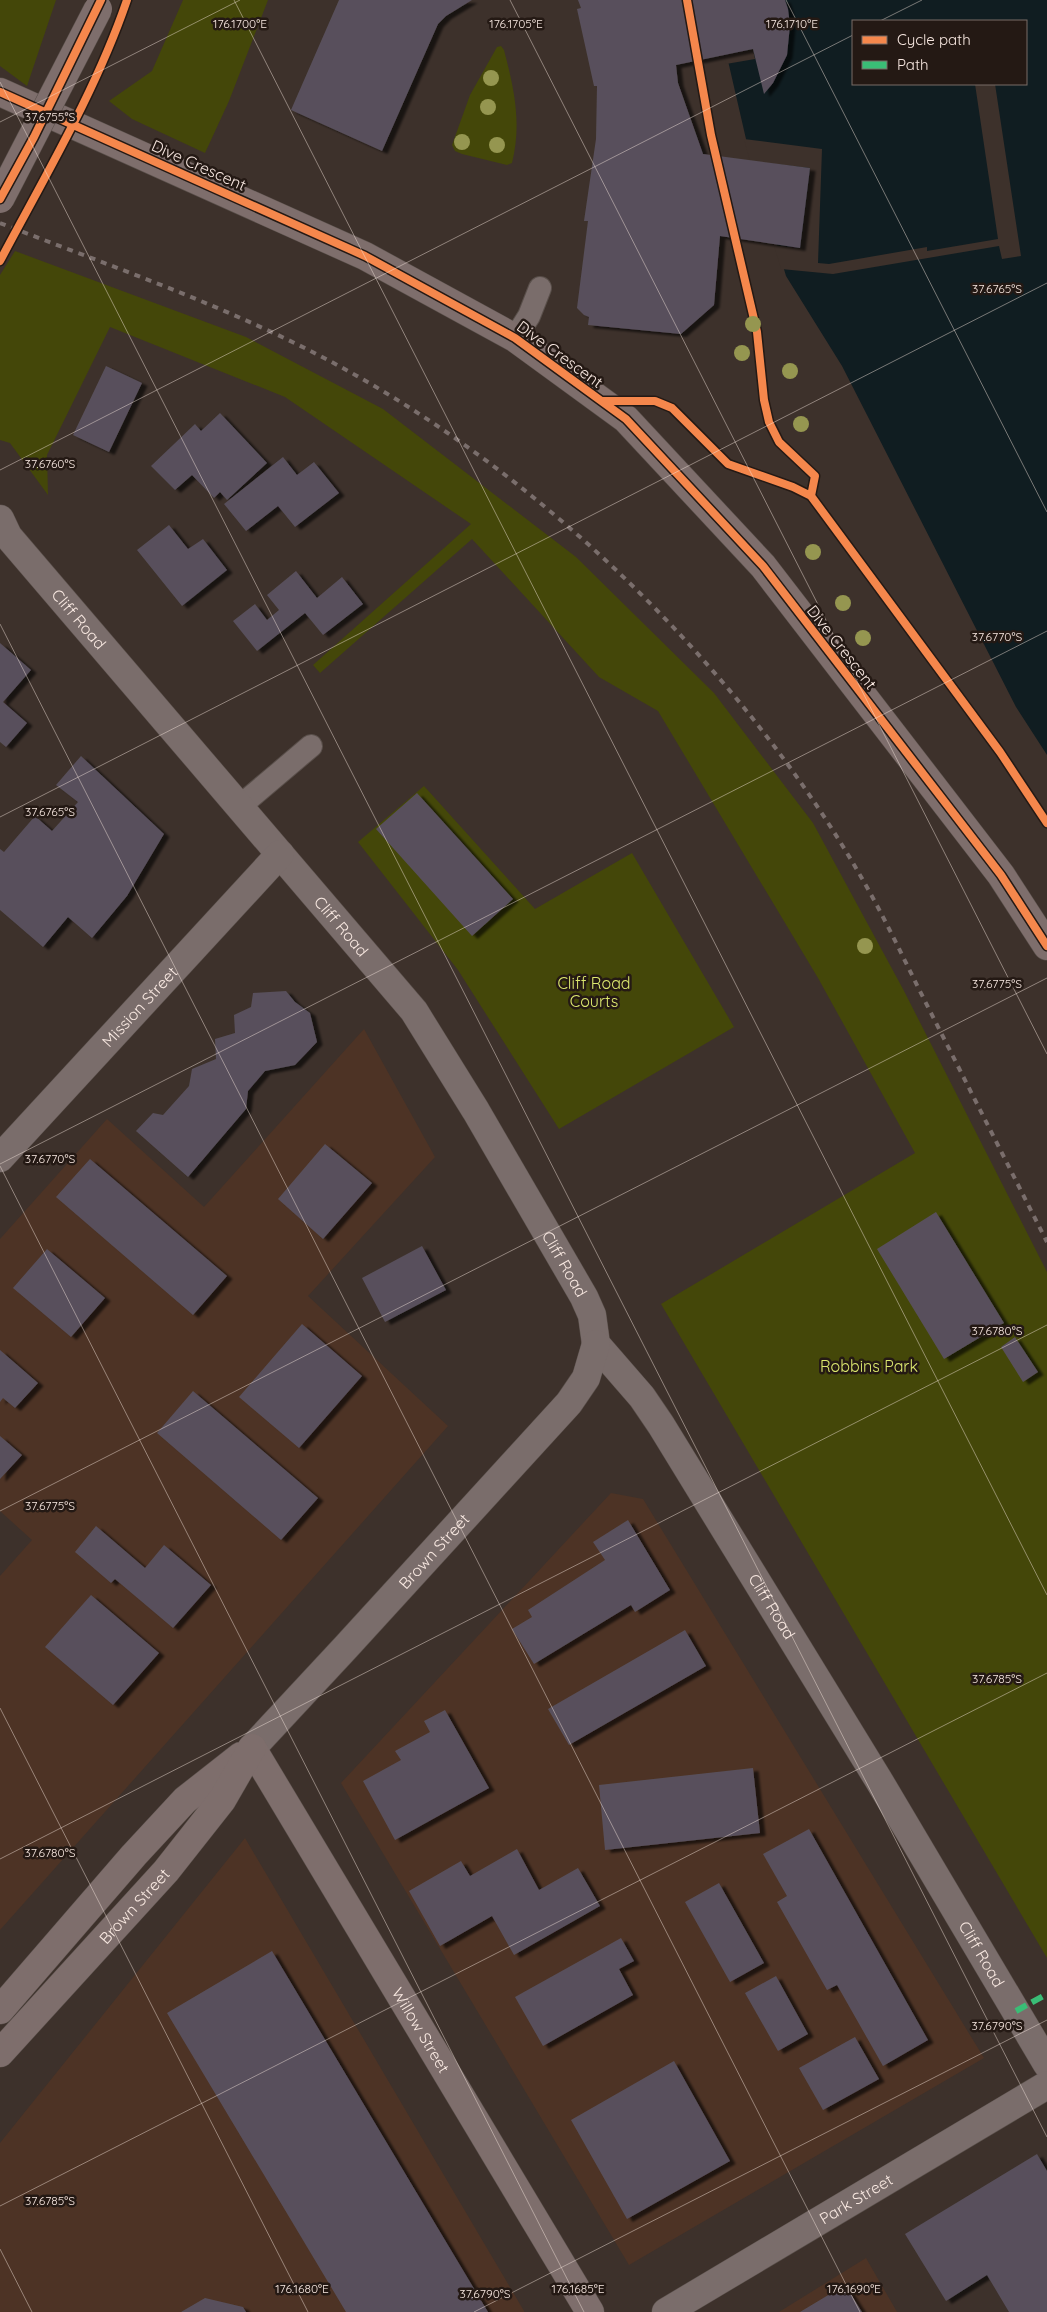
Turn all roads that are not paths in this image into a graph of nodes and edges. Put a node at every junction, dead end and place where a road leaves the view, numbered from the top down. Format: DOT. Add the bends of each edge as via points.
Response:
graph roads {
  1 [pos="100,4"];
  2 [pos="0,92"];
  3 [pos="0,199"];
  4 [pos="540,288"];
  5 [pos="515,338"];
  6 [pos="0,519"];
  7 [pos="312,746"];
  8 [pos="239,807"];
  9 [pos="280,854"];
  10 [pos="1047,946"];
  11 [pos="0,1158"];
  12 [pos="596,1344"];
  13 [pos="252,1748"];
  14 [pos="0,2010"];
  15 [pos="0,2053"];
  16 [pos="1047,2064"];
  17 [pos="1047,2085"];
  18 [pos="590,2312"];
  19 [pos="666,2312"];
  1 -- 3 [label="main road, bridge"];
  2 -- 5 [label="main road, Dive Crescent" via="365,256"];
  4 -- 5 [label="lane" via="529,316"];
  5 -- 10 [label="main road, Dive Crescent" via="626,419 763,566 1001,875"];
  6 -- 8 [label="street, Cliff Road" via="8,536"];
  7 -- 8 [label="lane"];
  8 -- 9 [label="street, Cliff Road"];
  9 -- 11 [label="street, Mission Street"];
  9 -- 12 [label="street, Cliff Road" via="414,1011 584,1297 592,1315"];
  12 -- 13 [label="street, Brown Street" via="586,1378 569,1403"];
  12 -- 16 [label="street, Cliff Road" via="642,1397 677,1450"];
  13 -- 14 [label="main road, Brown Street" via="185,1800"];
  13 -- 15 [label="main road, Brown Street" via="222,1800 166,1870"];
  13 -- 18 [label="main road, Willow Street"];
  17 -- 19 [label="street, Park Street"];
}
